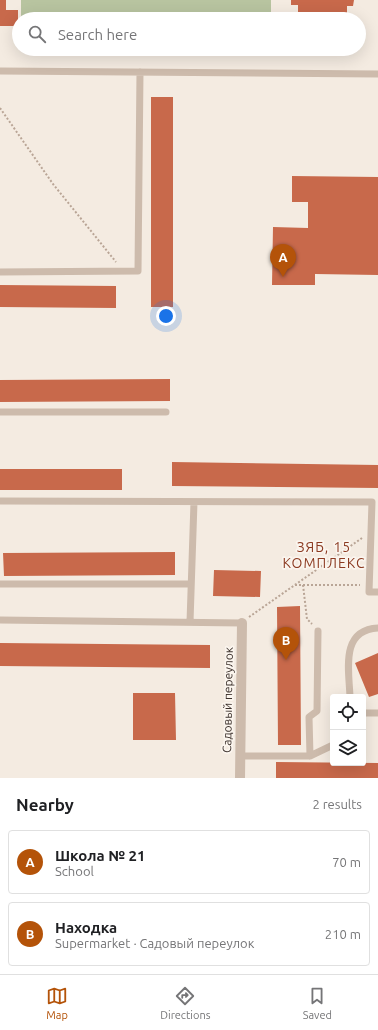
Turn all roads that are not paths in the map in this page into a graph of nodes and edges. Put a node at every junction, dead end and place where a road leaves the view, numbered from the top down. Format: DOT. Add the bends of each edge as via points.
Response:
graph roads {
  1 [pos="0,71"];
  2 [pos="140,72"];
  3 [pos="378,74"];
  4 [pos="0,272"];
  5 [pos="0,412"];
  6 [pos="166,412"];
  7 [pos="0,501"];
  8 [pos="194,502"];
  9 [pos="0,584"];
  10 [pos="191,584"];
  11 [pos="378,592"];
  12 [pos="0,620"];
  13 [pos="190,622"];
  14 [pos="242,622"];
  15 [pos="378,628"];
  16 [pos="318,631"];
  17 [pos="350,694"];
  18 [pos="366,713"];
  19 [pos="378,713"];
  20 [pos="330,746"];
  21 [pos="240,756"];
  22 [pos="310,756"];
  23 [pos="240,778"];
  1 -- 2 [label="lane"];
  2 -- 3 [label="lane"];
  2 -- 4 [label="lane" via="138,271"];
  5 -- 6 [label="lane"];
  7 -- 8 [label="lane"];
  8 -- 10 [label="lane"];
  8 -- 11 [label="lane" via="372,502 369,592"];
  9 -- 10 [label="lane"];
  10 -- 13 [label="lane"];
  12 -- 13 [label="lane"];
  13 -- 14 [label="lane"];
  14 -- 21 [label="street, Садовый переулок"];
  15 -- 17 [label="lane" via="362,631 349,649"];
  16 -- 22 [label="lane" via="317,711 309,717"];
  18 -- 19 [label="lane"];
  20 -- 22 [label="lane"];
  21 -- 22 [label="lane"];
  21 -- 23 [label="street, Садовый переулок"];
}
